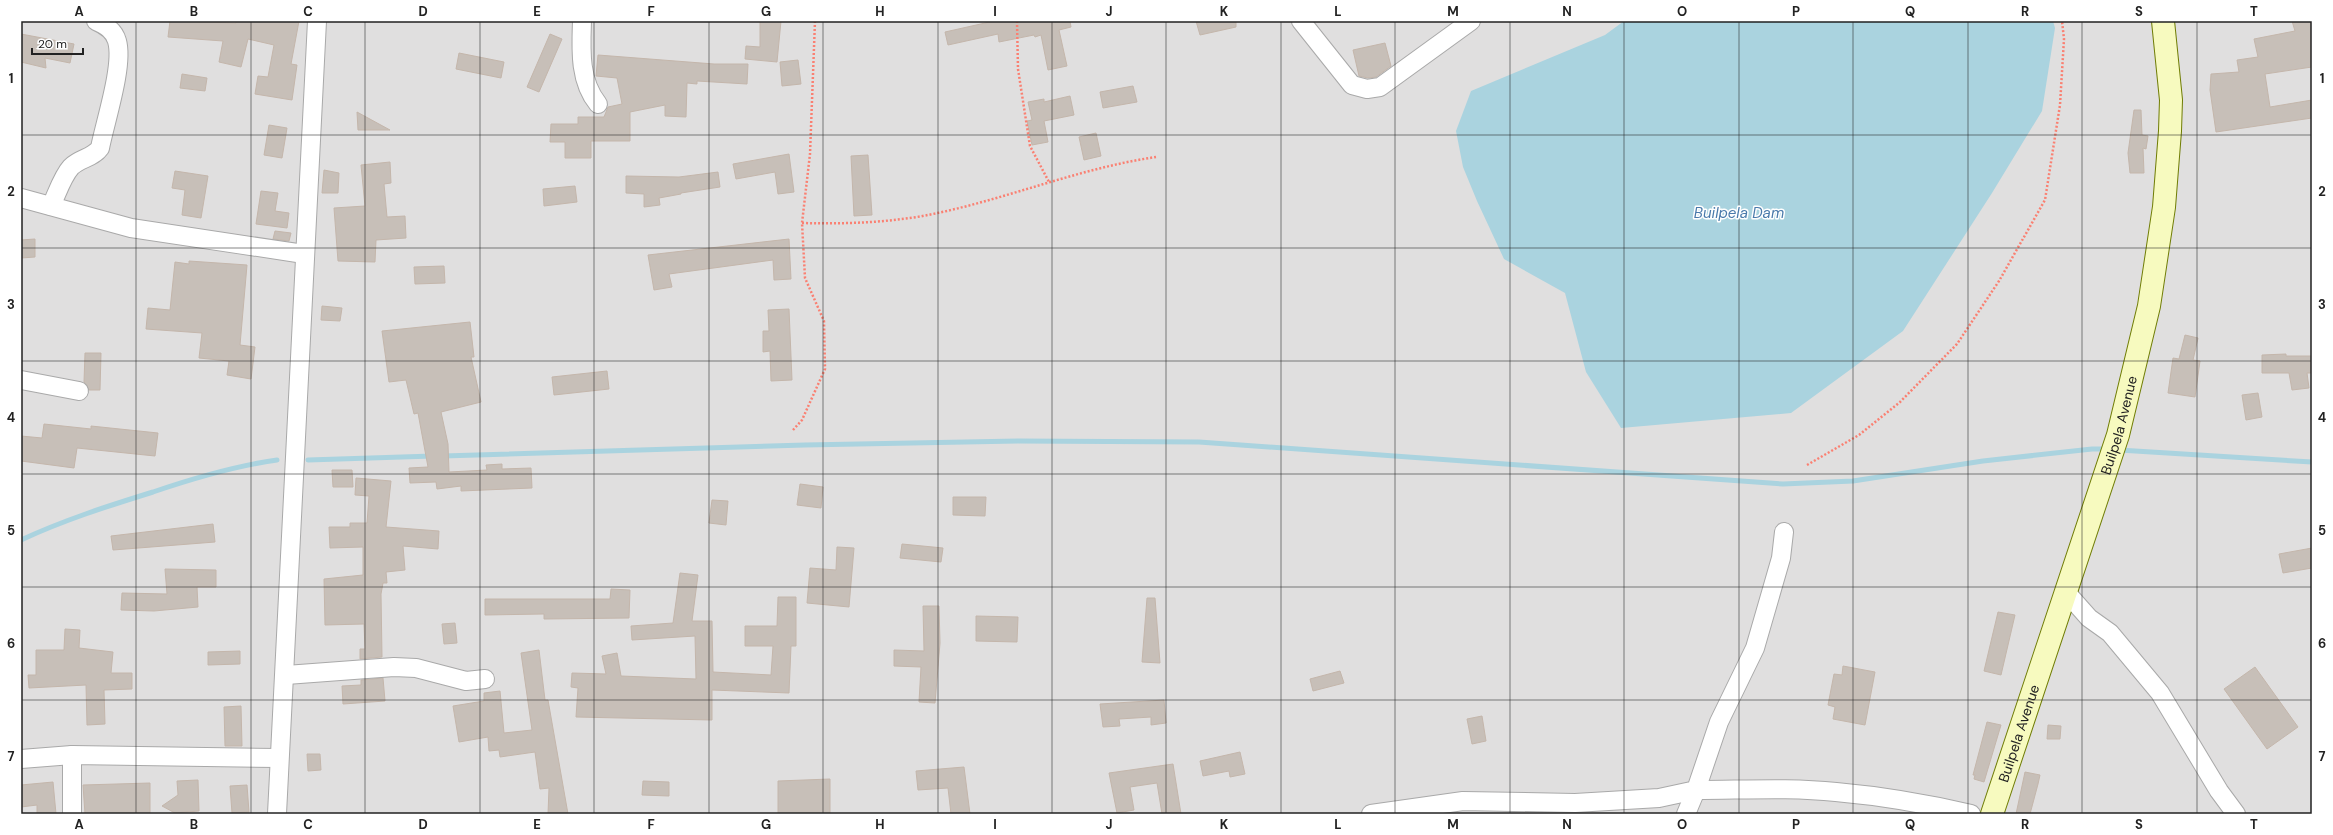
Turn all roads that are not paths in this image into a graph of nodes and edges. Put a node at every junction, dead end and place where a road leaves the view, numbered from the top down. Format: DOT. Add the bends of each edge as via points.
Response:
graph roads {
  1 [pos="96,21"];
  2 [pos="317,21"];
  3 [pos="582,21"];
  4 [pos="1302,21"];
  5 [pos="1471,21"];
  6 [pos="2162,21"];
  7 [pos="598,104"];
  8 [pos="21,198"];
  9 [pos="50,206"];
  10 [pos="304,254"];
  11 [pos="21,380"];
  12 [pos="79,391"];
  13 [pos="1784,532"];
  14 [pos="2065,591"];
  15 [pos="286,675"];
  16 [pos="485,679"];
  17 [pos="72,755"];
  18 [pos="279,758"];
  19 [pos="21,759"];
  20 [pos="1696,790"];
  21 [pos="72,814"];
  22 [pos="277,814"];
  23 [pos="1371,814"];
  24 [pos="1686,814"];
  25 [pos="1971,814"];
  26 [pos="1992,814"];
  27 [pos="2236,814"];
  1 -- 9 [label="street" via="107,26 117,40 120,57 100,148 95,154 78,161 70,168"];
  2 -- 10 [label="street"];
  3 -- 7 [label="street" via="584,76 591,95"];
  4 -- 5 [label="street" via="1352,85 1367,89 1380,87"];
  6 -- 14 [label="street, Builpela Avenue" via="2171,100 2164,207 2149,306 2118,435"];
  8 -- 9 [label="street"];
  9 -- 10 [label="street" via="131,228"];
  10 -- 15 [label="street"];
  11 -- 12 [label="street"];
  13 -- 20 [label="street" via="1781,558 1756,648 1719,722"];
  14 -- 26 [label="street, Builpela Avenue"];
  14 -- 27 [label="street" via="2089,618 2110,633 2160,693 2219,791"];
  15 -- 16 [label="street" via="394,667 416,668 466,681"];
  15 -- 18 [label="street"];
  17 -- 18 [label="street"];
  17 -- 19 [label="street"];
  17 -- 21 [label="street"];
  18 -- 22 [label="street"];
  20 -- 23 [label="street" via="1659,798 1575,803 1463,801"];
  20 -- 24 [label="street"];
  20 -- 25 [label="street" via="1836,792"];
}
